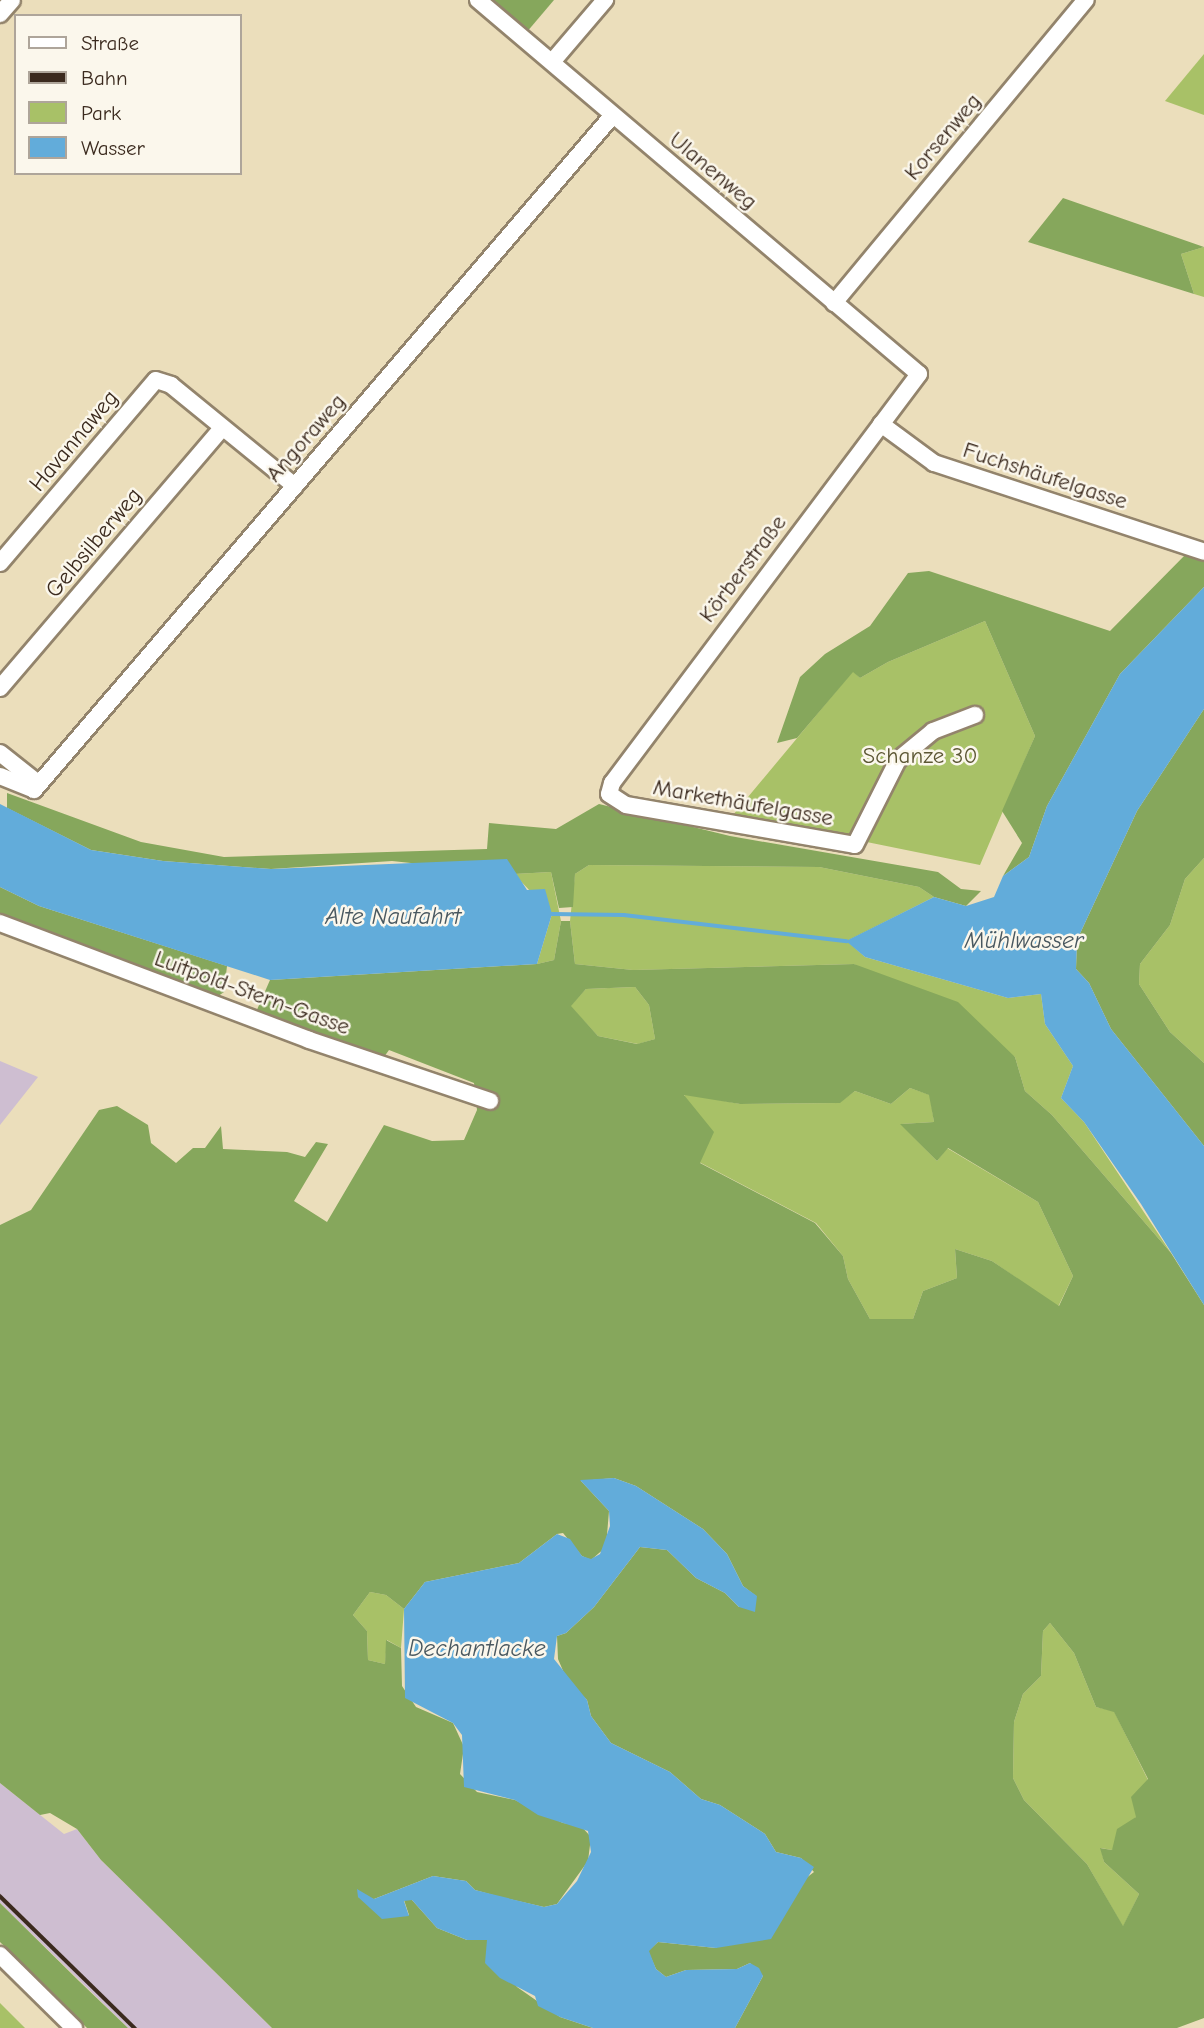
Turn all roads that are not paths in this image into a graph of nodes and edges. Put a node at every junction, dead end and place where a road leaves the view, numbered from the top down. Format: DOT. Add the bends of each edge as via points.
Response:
graph roads {
  1 [pos="12,0"];
  2 [pos="478,0"];
  3 [pos="605,0"];
  4 [pos="1086,0"];
  5 [pos="0,14"];
  6 [pos="552,62"];
  7 [pos="612,116"];
  8 [pos="834,303"];
  9 [pos="919,374"];
  10 [pos="881,424"];
  11 [pos="222,428"];
  12 [pos="295,486"];
  13 [pos="1204,552"];
  14 [pos="0,563"];
  15 [pos="0,688"];
  16 [pos="975,715"];
  17 [pos="0,753"];
  18 [pos="0,776"];
  19 [pos="37,787"];
  20 [pos="609,794"];
  21 [pos="0,923"];
  22 [pos="491,1101"];
  23 [pos="0,1955"];
  24 [pos="74,2028"];
  1 -- 5 [label="street"];
  2 -- 6 [label="street, Ulanenweg"];
  3 -- 6 [label="street"];
  4 -- 8 [label="street, Korsenweg"];
  6 -- 7 [label="street, Ulanenweg"];
  7 -- 8 [label="street, Ulanenweg"];
  7 -- 12 [label="street, Angoraweg"];
  8 -- 9 [label="street, Ulanenweg"];
  9 -- 10 [label="street, Körberstraße"];
  10 -- 13 [label="street, Fuchshäufelgasse" via="934,463"];
  10 -- 20 [label="street, Körberstraße" via="612,783"];
  11 -- 12 [label="street"];
  11 -- 14 [label="street, Havannaweg" via="172,385 156,380"];
  11 -- 15 [label="street, Gelbsilberweg"];
  12 -- 19 [label="street, Angoraweg"];
  16 -- 20 [label="street, Markethäufelgasse" via="933,731 898,760 855,845 626,805"];
  17 -- 19 [label="street"];
  18 -- 19 [label="street"];
  21 -- 22 [label="street, Luitpold-Stern-Gasse" via="309,1040"];
  23 -- 24 [label="street"];
}
